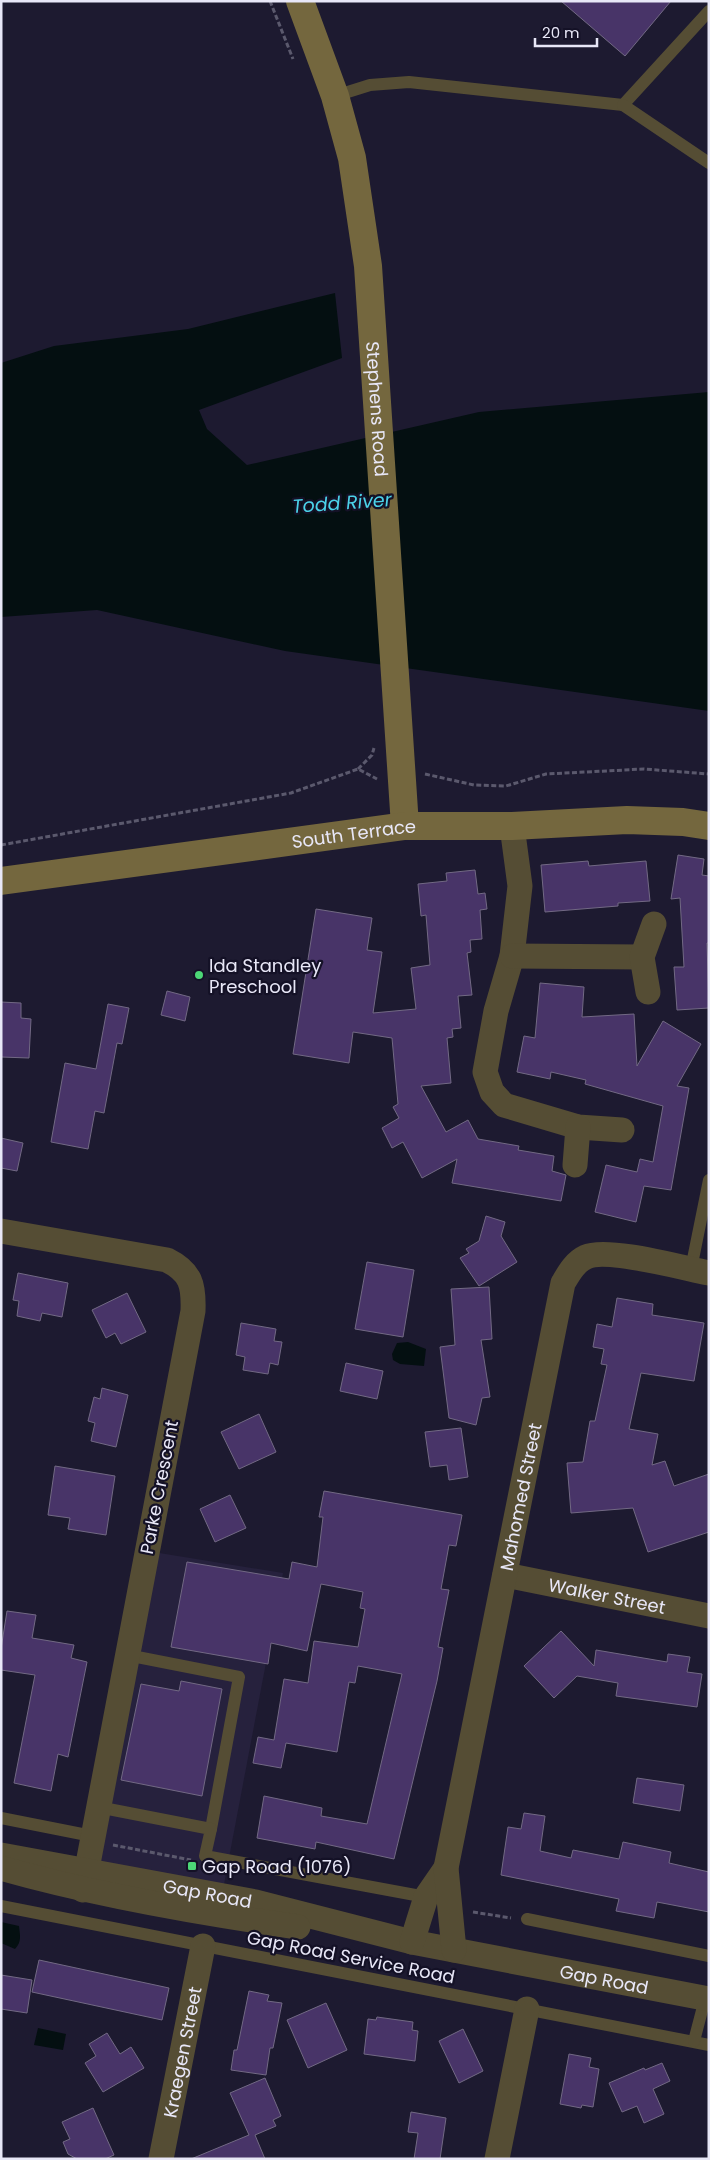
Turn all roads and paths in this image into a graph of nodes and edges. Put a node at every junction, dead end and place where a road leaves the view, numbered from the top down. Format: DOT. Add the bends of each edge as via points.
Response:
graph roads {
  1 [pos="300,1"];
  2 [pos="709,11"];
  3 [pos="335,96"];
  4 [pos="623,105"];
  5 [pos="709,164"];
  6 [pos="709,774"];
  7 [pos="402,776"];
  8 [pos="405,826"];
  9 [pos="512,826"];
  10 [pos="709,826"];
  11 [pos="1,845"];
  12 [pos="1,881"];
  13 [pos="654,924"];
  14 [pos="512,956"];
  15 [pos="642,957"];
  16 [pos="648,992"];
  17 [pos="578,1128"];
  18 [pos="622,1130"];
  19 [pos="575,1165"];
  20 [pos="709,1180"];
  21 [pos="1,1231"];
  22 [pos="700,1271"];
  23 [pos="505,1575"];
  24 [pos="709,1616"];
  25 [pos="127,1655"];
  26 [pos="98,1807"];
  27 [pos="1,1818"];
  28 [pos="211,1829"];
  29 [pos="92,1838"];
  30 [pos="1,1855"];
  31 [pos="205,1856"];
  32 [pos="1,1869"];
  33 [pos="85,1880"];
  34 [pos="442,1902"];
  35 [pos="1,1906"];
  36 [pos="526,1919"];
  37 [pos="412,1942"];
  38 [pos="203,1946"];
  39 [pos="454,1950"];
  40 [pos="709,1956"];
  41 [pos="707,1999"];
  42 [pos="527,2009"];
  43 [pos="694,2042"];
  44 [pos="709,2045"];
  45 [pos="161,2159"];
  46 [pos="497,2159"];
  1 -- 3 [label="street, Stephens Road"];
  2 -- 4 [label="lane"];
  3 -- 4 [label="lane" via="370,85 409,82"];
  3 -- 7 [label="street, Stephens Road" via="352,158 368,266"];
  4 -- 5 [label="lane"];
  6 -- 7 [label="path" via="644,769 546,774 506,786 474,785 428,774"];
  7 -- 8 [label="street, Stephens Road"];
  7 -- 11 [label="path" via="382,781 358,769 291,793"];
  8 -- 9 [label="street, South Terrace"];
  8 -- 12 [label="street, South Terrace"];
  9 -- 10 [label="street, South Terrace" via="627,820"];
  9 -- 14 [label="street" via="520,886"];
  13 -- 15 [label="street"];
  14 -- 15 [label="street"];
  14 -- 17 [label="street" via="496,1011 486,1072 492,1092 504,1105"];
  15 -- 16 [label="street"];
  17 -- 18 [label="street"];
  17 -- 19 [label="street"];
  20 -- 22 [label="lane"];
  21 -- 25 [label="street, Parke Crescent" via="167,1260 180,1266 193,1291 193,1311"];
  22 -- 23 [label="street, Mahomed Street" via="606,1253 586,1257 572,1268 563,1283"];
  23 -- 24 [label="street, Walker Street"];
  23 -- 34 [label="street, Mahomed Street" via="446,1868"];
  25 -- 26 [label="street, Parke Crescent"];
  25 -- 28 [label="lane" via="238,1677"];
  26 -- 28 [label="lane"];
  26 -- 29 [label="street, Parke Crescent"];
  27 -- 29 [label="lane"];
  28 -- 31 [label="lane"];
  29 -- 31 [label="path" via="195,1861"];
  29 -- 33 [label="street, Parke Crescent"];
  30 -- 33 [label="street, Gap Road"];
  31 -- 34 [label="lane"];
  32 -- 33 [label="street, Gap Road"];
  33 -- 37 [label="street, Gap Road" via="256,1902"];
  34 -- 36 [label="path" via="513,1919"];
  34 -- 37 [label="street, Mahomed Street"];
  34 -- 39 [label="street"];
  35 -- 38 [label="lane, Gap Road Service Road"];
  36 -- 40 [label="lane"];
  37 -- 39 [label="street, Gap Road"];
  38 -- 42 [label="lane, Gap Road Service Road"];
  38 -- 45 [label="street, Kraegen Street"];
  39 -- 41 [label="street, Gap Road"];
  41 -- 43 [label="lane"];
  42 -- 43 [label="lane, Gap Road Service Road"];
  42 -- 46 [label="street"];
  43 -- 44 [label="lane, Gap Road Service Road"];
}
